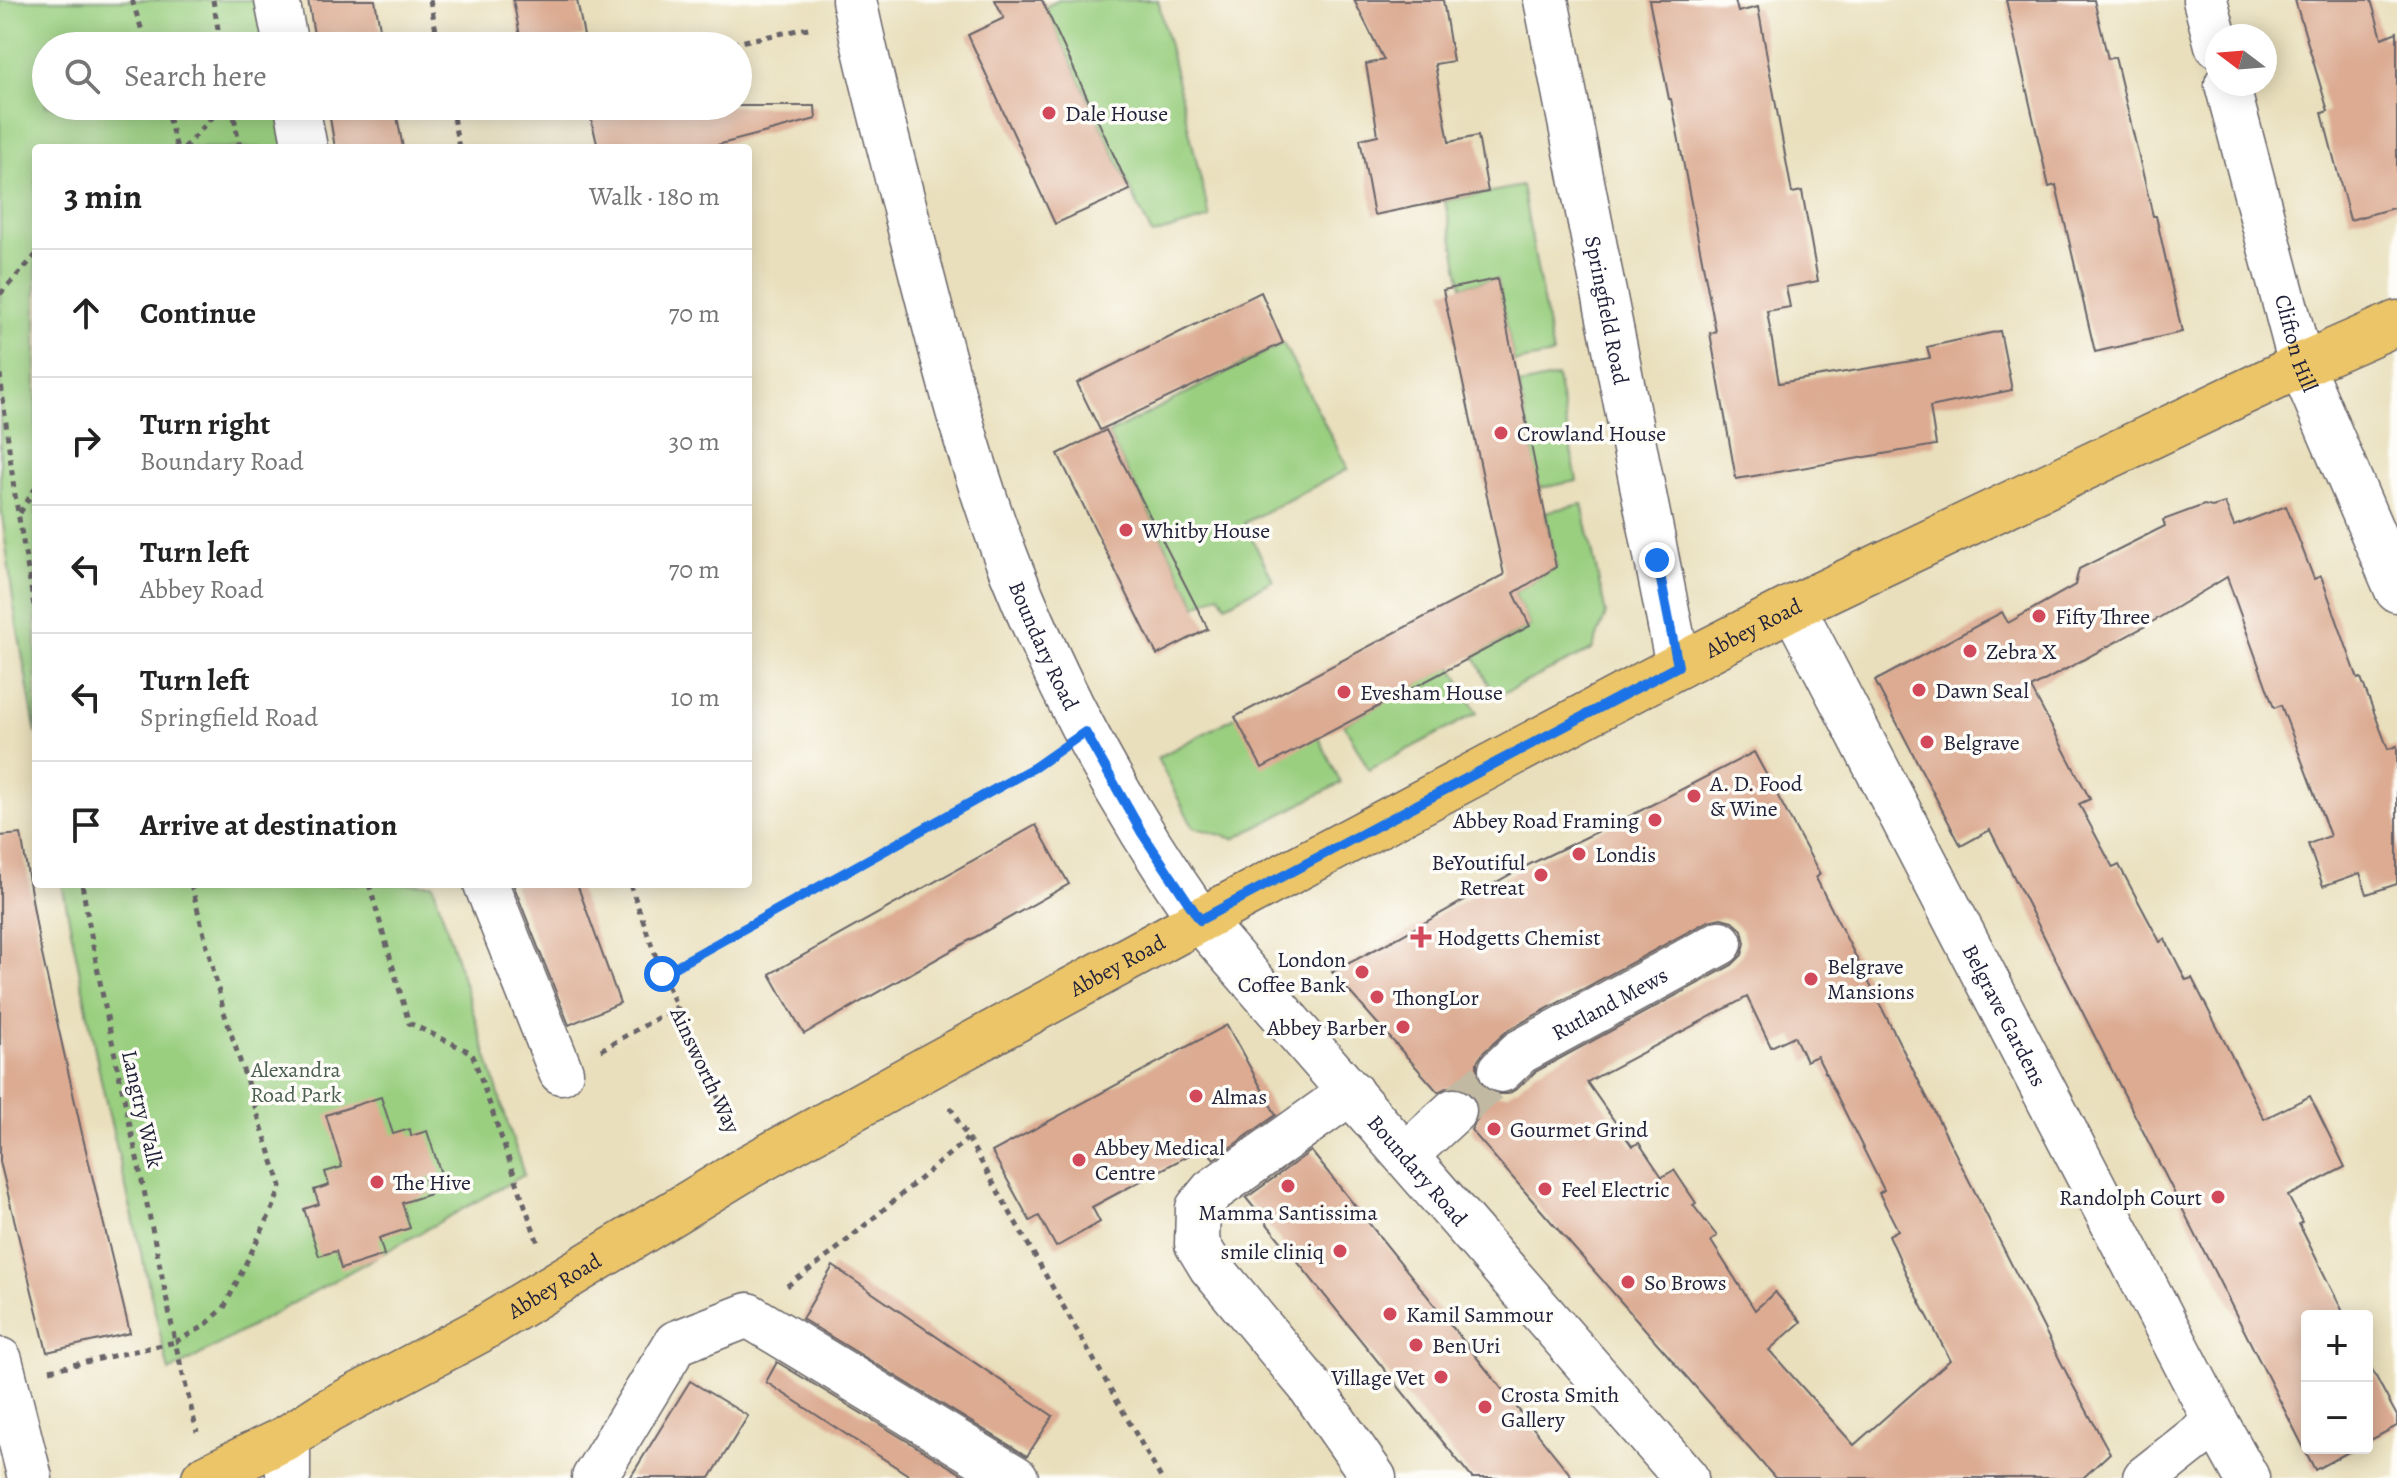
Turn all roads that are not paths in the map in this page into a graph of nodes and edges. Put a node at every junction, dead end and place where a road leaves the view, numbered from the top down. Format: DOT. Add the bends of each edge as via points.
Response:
graph roads {
  1 [pos="277,0"];
  2 [pos="1546,0"];
  3 [pos="2205,0"];
  4 [pos="856,9"];
  5 [pos="2211,24"];
  6 [pos="283,32"];
  7 [pos="2230,96"];
  8 [pos="300,120"];
  9 [pos="304,144"];
  10 [pos="2397,323"];
  11 [pos="2301,365"];
  12 [pos="2397,590"];
  13 [pos="1793,607"];
  14 [pos="1678,666"];
  15 [pos="488,888"];
  16 [pos="1200,920"];
  17 [pos="1720,943"];
  18 [pos="1501,1070"];
  19 [pos="561,1072"];
  20 [pos="1351,1092"];
  21 [pos="1454,1111"];
  22 [pos="1406,1155"];
  23 [pos="2,1370"];
  24 [pos="2216,1422"];
  25 [pos="288,1458"];
  26 [pos="206,1477"];
  27 [pos="30,1478"];
  28 [pos="594,1478"];
  29 [pos="1016,1478"];
  30 [pos="1374,1478"];
  31 [pos="1686,1478"];
  32 [pos="2145,1478"];
  33 [pos="2247,1478"];
  1 -- 6 [label="street"];
  2 -- 14 [label="street, Springfield Road"];
  3 -- 5 [label="street"];
  4 -- 16 [label="street, Boundary Road" via="935,327 986,500 1025,605 1085,732 1142,833"];
  7 -- 11 [label="street, Clifton Hill"];
  8 -- 9 [label="street"];
  10 -- 11 [label="main road, Abbey Road"];
  11 -- 12 [label="street, Clifton Hill"];
  11 -- 13 [label="main road, Abbey Road"];
  13 -- 14 [label="main road, Abbey Road"];
  13 -- 24 [label="street, Belgrave Gardens"];
  14 -- 16 [label="main road, Abbey Road"];
  15 -- 19 [label="street"];
  16 -- 20 [label="street, Boundary Road"];
  16 -- 25 [label="main road, Abbey Road" via="750,1166 479,1331 328,1411"];
  17 -- 18 [label="street, Rutland Mews" via="1520,1052"];
  20 -- 22 [label="street, Boundary Road"];
  20 -- 30 [label="street" via="1212,1191 1198,1208 1197,1244 1309,1385"];
  21 -- 22 [label="street"];
  22 -- 31 [label="street, Boundary Road"];
  23 -- 27 [label="street"];
  24 -- 32 [label="street"];
  24 -- 33 [label="street, Belgrave Gardens"];
  25 -- 26 [label="main road, Abbey Road"];
  28 -- 29 [label="street" via="676,1343 748,1315"];
}
